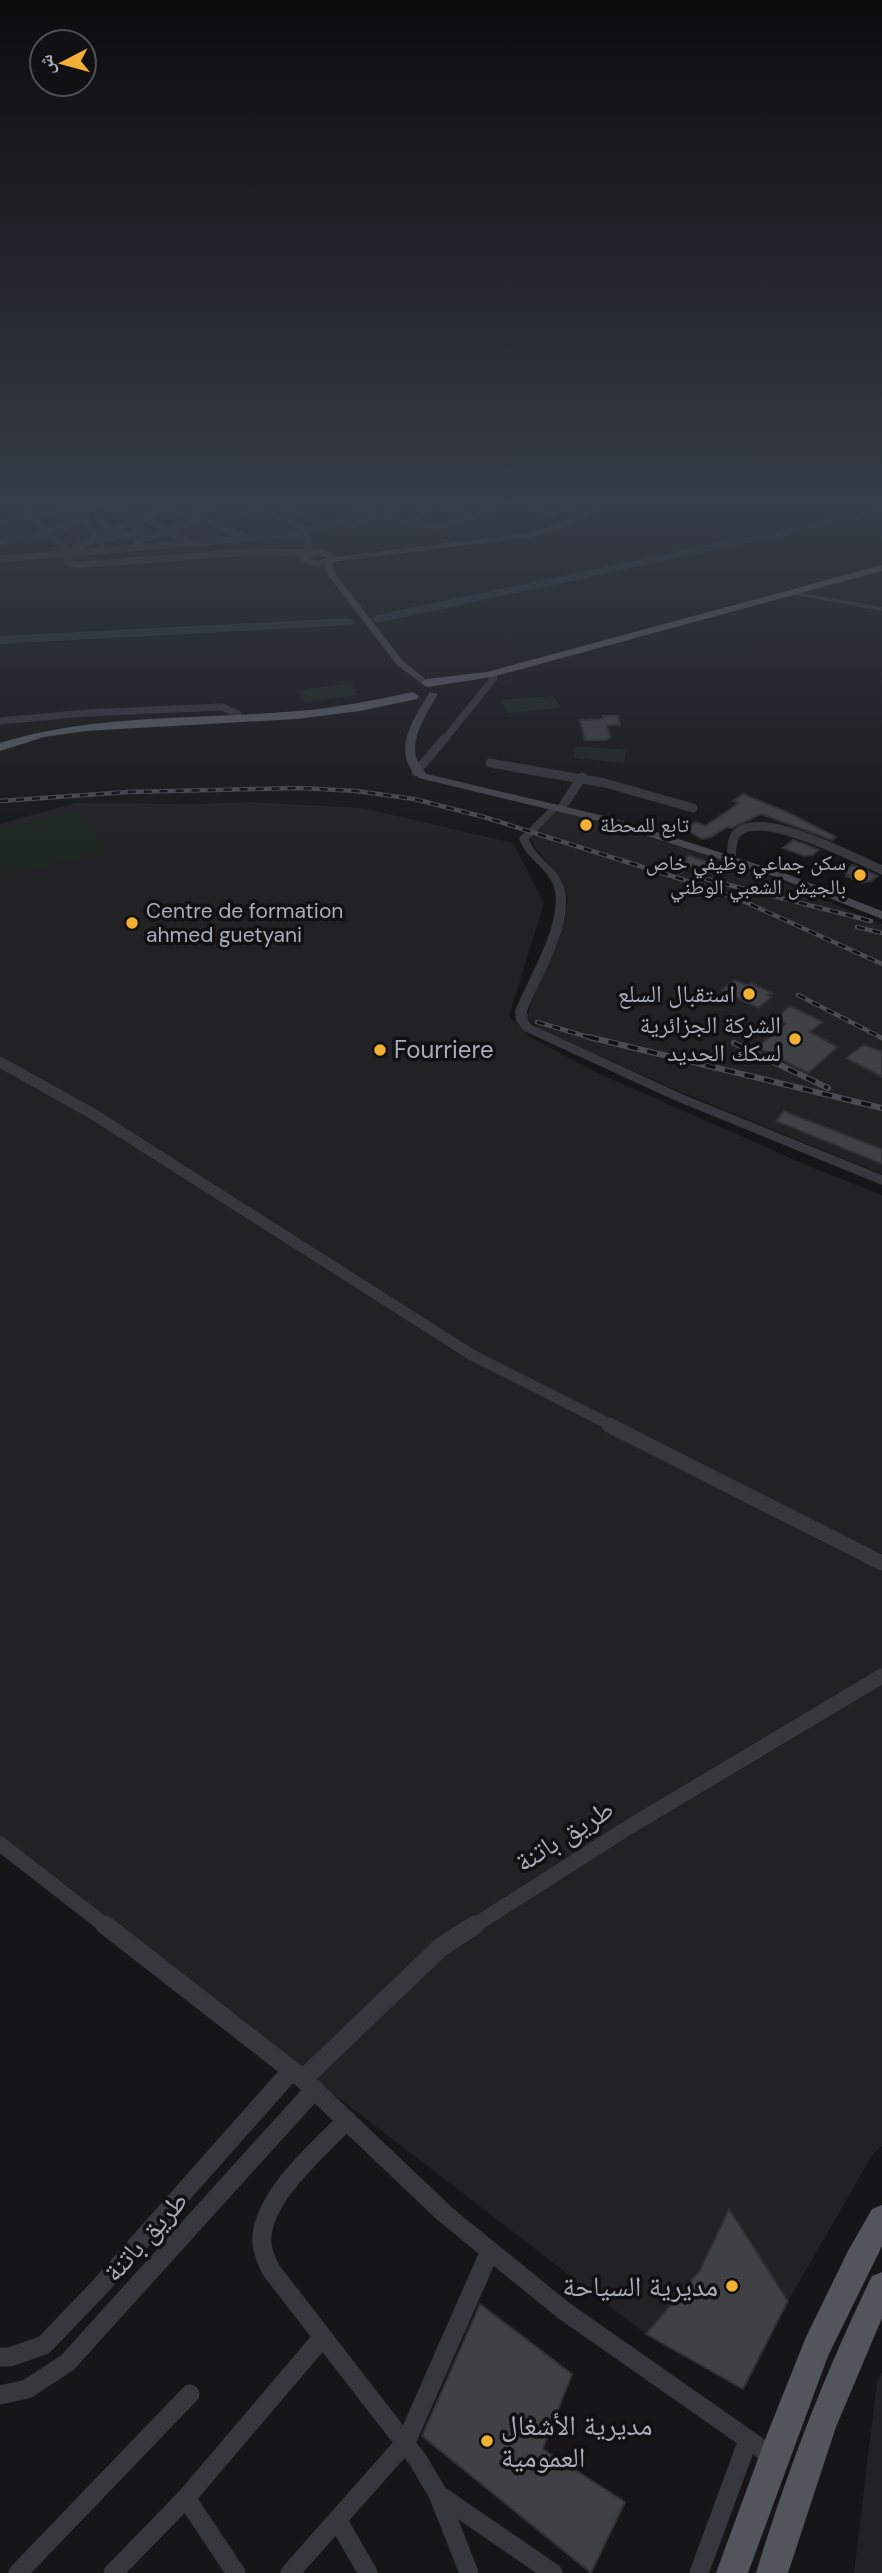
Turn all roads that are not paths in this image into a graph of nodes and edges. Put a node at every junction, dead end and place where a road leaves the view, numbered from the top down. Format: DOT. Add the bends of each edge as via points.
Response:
graph roads {
  1 [pos="364,627"];
  2 [pos="372,627"];
  3 [pos="666,627"];
  4 [pos="680,627"];
  5 [pos="494,678"];
  6 [pos="430,688"];
  7 [pos="409,690"];
  8 [pos="238,714"];
  9 [pos="420,717"];
  10 [pos="0,721"];
  11 [pos="0,737"];
  12 [pos="0,747"];
  13 [pos="411,752"];
  14 [pos="430,755"];
  15 [pos="490,763"];
  16 [pos="416,772"];
  17 [pos="582,777"];
  18 [pos="560,806"];
  19 [pos="693,808"];
  20 [pos="731,858"];
  21 [pos="882,870"];
  22 [pos="882,915"];
  23 [pos="0,1062"];
  24 [pos="882,1180"];
  25 [pos="882,1563"];
  26 [pos="882,1676"];
  27 [pos="0,1844"];
  28 [pos="303,2080"];
  29 [pos="346,2120"];
  30 [pos="882,2219"];
  31 [pos="490,2251"];
  32 [pos="882,2286"];
  33 [pos="322,2337"];
  34 [pos="0,2357"];
  35 [pos="190,2394"];
  36 [pos="0,2395"];
  37 [pos="748,2440"];
  38 [pos="406,2442"];
  39 [pos="774,2458"];
  40 [pos="438,2494"];
  41 [pos="186,2498"];
  42 [pos="338,2521"];
  43 [pos="18,2573"];
  44 [pos="113,2573"];
  45 [pos="236,2573"];
  46 [pos="290,2573"];
  47 [pos="368,2573"];
  48 [pos="468,2573"];
  49 [pos="553,2573"];
  50 [pos="699,2573"];
  51 [pos="732,2573"];
  52 [pos="772,2573"];
  1 -- 7 [label="main road"];
  2 -- 6 [label="main road" via="400,663"];
  3 -- 6 [label="highway"];
  4 -- 5 [label="highway"];
  5 -- 6 [label="highway"];
  5 -- 14 [label="street"];
  6 -- 7 [label="highway" via="411,684"];
  6 -- 9 [label="main road"];
  7 -- 8 [label="highway" via="327,707"];
  7 -- 9 [label="main road"];
  7 -- 12 [label="highway" via="360,708 62,730"];
  8 -- 10 [label="street" via="222,707"];
  8 -- 11 [label="highway" via="84,720"];
  9 -- 13 [label="main road" via="413,730"];
  13 -- 14 [label="street"];
  13 -- 16 [label="main road"];
  14 -- 16 [label="street"];
  15 -- 17 [label="street"];
  16 -- 18 [label="main road" via="457,786"];
  17 -- 18 [label="street"];
  17 -- 19 [label="street"];
  18 -- 20 [label="main road"];
  18 -- 24 [label="street" via="524,838 558,883 561,901 555,929 521,1011 528,1028 678,1097"];
  20 -- 21 [label="street" via="735,835 757,826 782,830"];
  20 -- 22 [label="main road"];
  23 -- 25 [label="street" via="93,1114 472,1355"];
  26 -- 28 [label="street, طريق باتنة" via="629,1827 441,1947"];
  27 -- 28 [label="street"];
  28 -- 29 [label="street"];
  28 -- 34 [label="street, طريق باتنة" via="274,2093 44,2345"];
  28 -- 36 [label="street, طريق باتنة" via="67,2363 51,2377"];
  29 -- 31 [label="street"];
  29 -- 33 [label="street" via="275,2200 262,2240 271,2270"];
  30 -- 39 [label="main road" via="830,2317"];
  31 -- 37 [label="street" via="563,2310"];
  31 -- 38 [label="street"];
  32 -- 52 [label="main road" via="802,2478"];
  33 -- 38 [label="street"];
  33 -- 41 [label="street"];
  35 -- 43 [label="street"];
  37 -- 39 [label="street"];
  37 -- 50 [label="street"];
  38 -- 40 [label="street"];
  38 -- 42 [label="street"];
  39 -- 51 [label="main road"];
  40 -- 48 [label="street"];
  40 -- 49 [label="street"];
  41 -- 44 [label="street"];
  41 -- 45 [label="street"];
  42 -- 46 [label="street"];
  42 -- 47 [label="street"];
}
